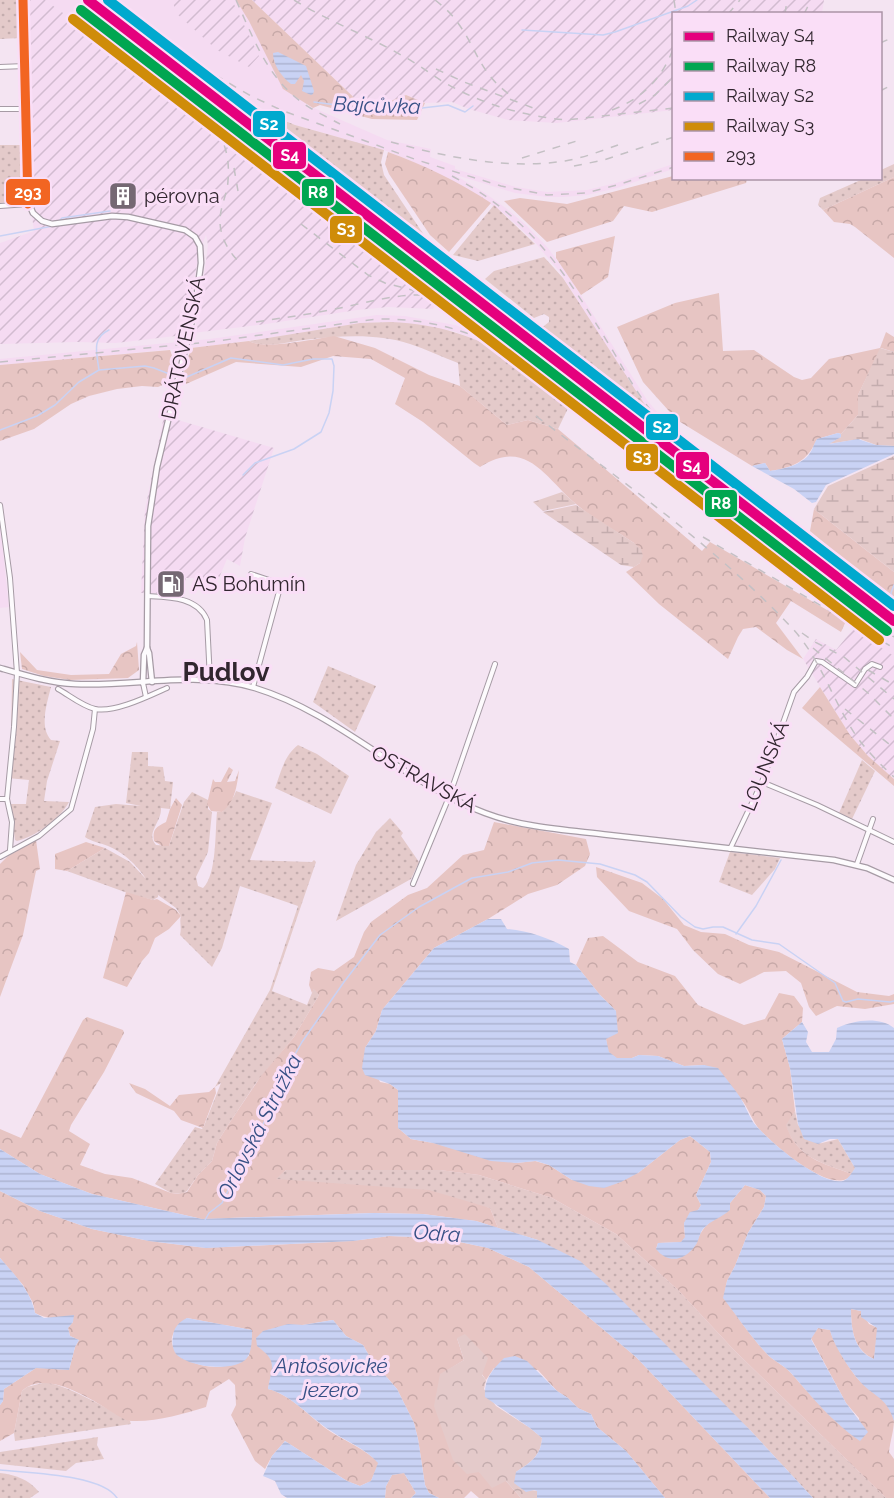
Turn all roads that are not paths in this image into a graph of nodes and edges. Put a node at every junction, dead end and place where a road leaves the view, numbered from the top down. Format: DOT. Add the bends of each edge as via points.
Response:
graph roads {
  1 [pos="23,0"];
  2 [pos="25,66"];
  3 [pos="0,67"];
  4 [pos="0,109"];
  5 [pos="26,109"];
  6 [pos="28,204"];
  7 [pos="0,206"];
  8 [pos="0,505"];
  9 [pos="250,574"];
  10 [pos="148,596"];
  11 [pos="147,648"];
  12 [pos="495,664"];
  13 [pos="880,667"];
  14 [pos="0,668"];
  15 [pos="17,673"];
  16 [pos="210,680"];
  17 [pos="143,682"];
  18 [pos="152,682"];
  19 [pos="254,687"];
  20 [pos="167,688"];
  21 [pos="58,689"];
  22 [pos="146,697"];
  23 [pos="95,709"];
  24 [pos="762,782"];
  25 [pos="448,797"];
  26 [pos="0,799"];
  27 [pos="7,799"];
  28 [pos="873,819"];
  29 [pos="869,829"];
  30 [pos="894,842"];
  31 [pos="730,849"];
  32 [pos="10,850"];
  33 [pos="0,857"];
  34 [pos="856,864"];
  35 [pos="894,880"];
  36 [pos="413,884"];
  1 -- 2 [label="main road"];
  2 -- 3 [label="street"];
  2 -- 5 [label="main road"];
  4 -- 5 [label="street"];
  5 -- 6 [label="main road"];
  6 -- 7 [label="street"];
  6 -- 10 [label="main road, DRÁTOVENSKÁ" via="39,219 52,224 123,216 185,230 197,240 202,254 152,491"];
  8 -- 15 [label="street"];
  9 -- 19 [label="street" via="281,584"];
  10 -- 11 [label="main road, DRÁTOVENSKÁ"];
  10 -- 16 [label="street" via="181,599 205,614"];
  11 -- 17 [label="main road, DRÁTOVENSKÁ"];
  11 -- 18 [label="main road, DRÁTOVENSKÁ"];
  12 -- 25 [label="street"];
  13 -- 24 [label="street, LOUNSKÁ" via="868,666 855,685 816,661 794,692"];
  14 -- 15 [label="main road, OSTRAVSKÁ"];
  15 -- 17 [label="main road, OSTRAVSKÁ" via="63,683"];
  15 -- 27 [label="street"];
  16 -- 18 [label="main road, OSTRAVSKÁ"];
  16 -- 19 [label="main road, OSTRAVSKÁ"];
  17 -- 18 [label="main road, OSTRAVSKÁ"];
  17 -- 22 [label="street"];
  19 -- 25 [label="main road, OSTRAVSKÁ" via="318,715"];
  20 -- 22 [label="street"];
  21 -- 23 [label="street"];
  22 -- 23 [label="street" via="113,708"];
  23 -- 32 [label="street" via="71,809 39,836"];
  24 -- 29 [label="street"];
  24 -- 31 [label="street, LOUNSKÁ"];
  25 -- 31 [label="main road, OSTRAVSKÁ" via="496,817 526,824"];
  25 -- 36 [label="street"];
  26 -- 27 [label="street"];
  27 -- 32 [label="street" via="12,822"];
  28 -- 29 [label="street"];
  29 -- 30 [label="street"];
  29 -- 34 [label="street"];
  31 -- 34 [label="main road, OSTRAVSKÁ"];
  32 -- 33 [label="street"];
  34 -- 35 [label="main road, OSTRAVSKÁ"];
}
